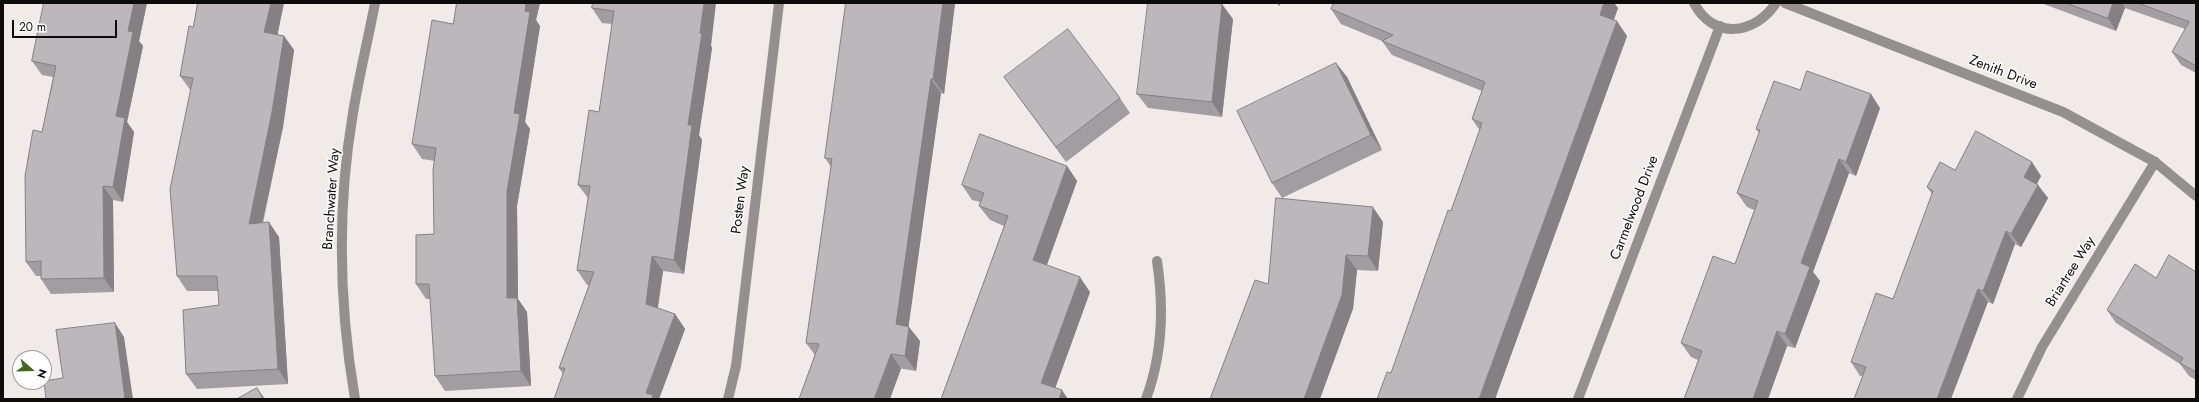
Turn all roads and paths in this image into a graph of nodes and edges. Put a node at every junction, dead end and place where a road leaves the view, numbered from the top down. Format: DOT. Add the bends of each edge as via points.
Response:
graph roads {
  1 [pos="375,3"];
  2 [pos="779,3"];
  3 [pos="1694,3"];
  4 [pos="1776,3"];
  5 [pos="1785,3"];
  6 [pos="1720,26"];
  7 [pos="2155,162"];
  8 [pos="2196,196"];
  9 [pos="1157,261"];
  10 [pos="355,399"];
  11 [pos="728,399"];
  12 [pos="1146,399"];
  13 [pos="1578,399"];
  14 [pos="2017,399"];
  1 -- 10 [label="street, Branchwater Way" via="353,114 343,202 342,290 346,349"];
  2 -- 11 [label="street, Posten Way" via="736,366"];
  3 -- 6 [label="street" via="1698,12"];
  4 -- 6 [label="street" via="1769,14 1757,24 1741,29"];
  5 -- 7 [label="street, Zenith Drive" via="2063,112"];
  6 -- 13 [label="street, Carmelwood Drive"];
  7 -- 8 [label="street, Zenith Drive"];
  7 -- 14 [label="street, Briartree Way" via="2042,347"];
  9 -- 12 [label="street" via="1160,285 1160,340"];
}
